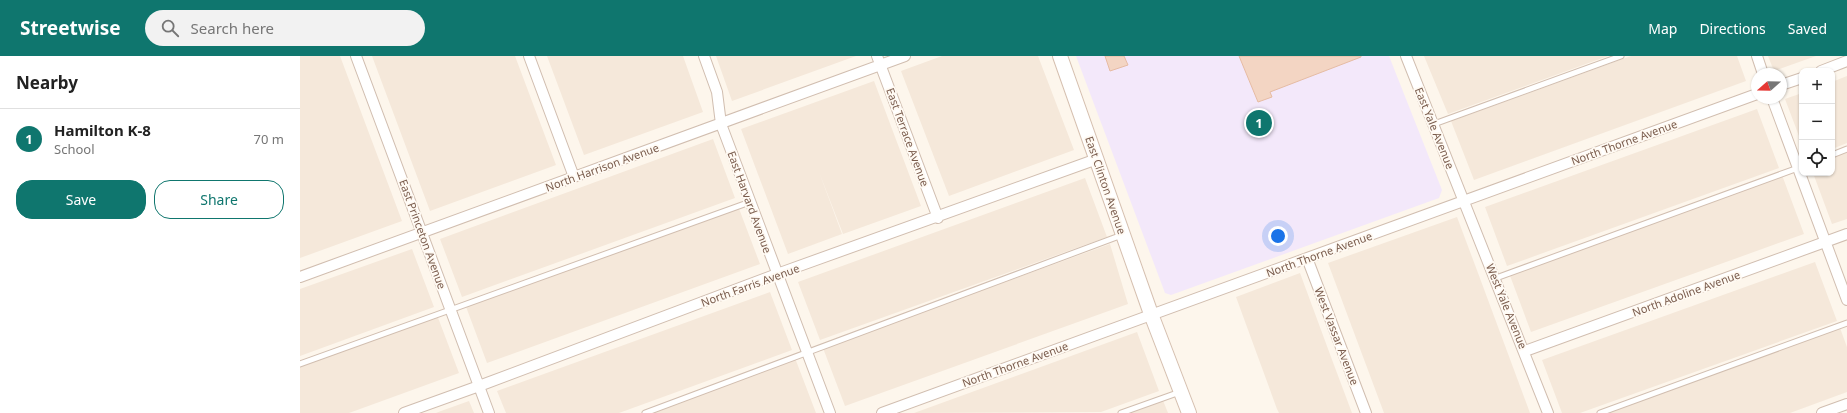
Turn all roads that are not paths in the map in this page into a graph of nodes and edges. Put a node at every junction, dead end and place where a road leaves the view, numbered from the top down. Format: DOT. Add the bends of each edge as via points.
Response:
graph roads {
  1 [pos="356,56"];
  2 [pos="529,56"];
  3 [pos="704,56"];
  4 [pos="905,56"];
  5 [pos="1060,56"];
  6 [pos="1406,56"];
  7 [pos="1621,56"];
  8 [pos="1757,56"];
  9 [pos="879,61"];
  10 [pos="1847,62"];
  11 [pos="1761,68"];
  12 [pos="1830,68"];
  13 [pos="1799,79"];
  14 [pos="1787,83"];
  15 [pos="1751,96"];
  16 [pos="1774,104"];
  17 [pos="721,124"];
  18 [pos="1434,124"];
  19 [pos="1847,149"];
  20 [pos="1835,154"];
  21 [pos="1097,159"];
  22 [pos="1799,167"];
  23 [pos="1802,176"];
  24 [pos="574,177"];
  25 [pos="1465,200"];
  26 [pos="750,202"];
  27 [pos="938,218"];
  28 [pos="422,232"];
  29 [pos="1123,234"];
  30 [pos="1847,234"];
  31 [pos="1826,242"];
  32 [pos="1308,258"];
  33 [pos="777,274"];
  34 [pos="300,278"];
  35 [pos="1496,278"];
  36 [pos="1847,300"];
  37 [pos="451,309"];
  38 [pos="1151,314"];
  39 [pos="1847,323"];
  40 [pos="1524,351"];
  41 [pos="807,353"];
  42 [pos="300,364"];
  43 [pos="479,386"];
  44 [pos="1181,392"];
  45 [pos="1847,404"];
  46 [pos="404,413"];
  47 [pos="489,413"];
  48 [pos="645,413"];
  49 [pos="830,413"];
  50 [pos="882,413"];
  51 [pos="1121,413"];
  52 [pos="1189,413"];
  53 [pos="1366,413"];
  54 [pos="1548,413"];
  55 [pos="1600,413"];
  56 [pos="1822,413"];
  1 -- 28 [label="street, East Princeton Avenue"];
  2 -- 24 [label="street"];
  3 -- 17 [label="street, East Harvard Avenue" via="717,92"];
  4 -- 9 [label="street, North Harrison Avenue"];
  5 -- 21 [label="main road, East Clinton Avenue"];
  6 -- 18 [label="street, East Yale Avenue"];
  7 -- 18 [label="lane"];
  8 -- 11 [label="street"];
  9 -- 17 [label="street, North Harrison Avenue"];
  9 -- 27 [label="street, East Terrace Avenue"];
  10 -- 12 [label="street"];
  13 -- 14 [label="street"];
  15 -- 25 [label="street, North Thorne Avenue"];
  16 -- 22 [label="street"];
  17 -- 24 [label="street, North Harrison Avenue"];
  17 -- 26 [label="street, East Harvard Avenue"];
  18 -- 25 [label="street, East Yale Avenue"];
  19 -- 20 [label="lane"];
  21 -- 27 [label="street, North Farris Avenue"];
  21 -- 29 [label="main road, East Clinton Avenue"];
  22 -- 35 [label="lane"];
  23 -- 31 [label="street"];
  24 -- 28 [label="street, North Harrison Avenue"];
  25 -- 32 [label="street, North Thorne Avenue"];
  25 -- 35 [label="street, West Yale Avenue"];
  26 -- 33 [label="street, East Harvard Avenue"];
  26 -- 37 [label="lane"];
  27 -- 33 [label="street, North Farris Avenue"];
  28 -- 34 [label="street, North Harrison Avenue"];
  28 -- 37 [label="street, East Princeton Avenue"];
  29 -- 38 [label="main road, East Clinton Avenue"];
  29 -- 41 [label="lane"];
  30 -- 31 [label="street, North Adoline Avenue"];
  31 -- 36 [label="street"];
  31 -- 40 [label="street, North Adoline Avenue"];
  32 -- 38 [label="street, North Thorne Avenue"];
  32 -- 53 [label="street, West Vassar Avenue"];
  33 -- 41 [label="street, East Harvard Avenue"];
  33 -- 43 [label="street, North Farris Avenue"];
  35 -- 40 [label="street, West Yale Avenue"];
  37 -- 42 [label="lane"];
  37 -- 43 [label="street, East Princeton Avenue"];
  38 -- 44 [label="main road, East Clinton Avenue"];
  38 -- 50 [label="street, North Thorne Avenue"];
  39 -- 55 [label="lane"];
  40 -- 54 [label="street, West Yale Avenue"];
  41 -- 48 [label="lane"];
  41 -- 49 [label="street, East Harvard Avenue"];
  43 -- 46 [label="street, North Farris Avenue"];
  43 -- 47 [label="street, East Princeton Avenue"];
  44 -- 51 [label="lane"];
  44 -- 52 [label="main road, East Clinton Avenue"];
  45 -- 56 [label="street"];
}
